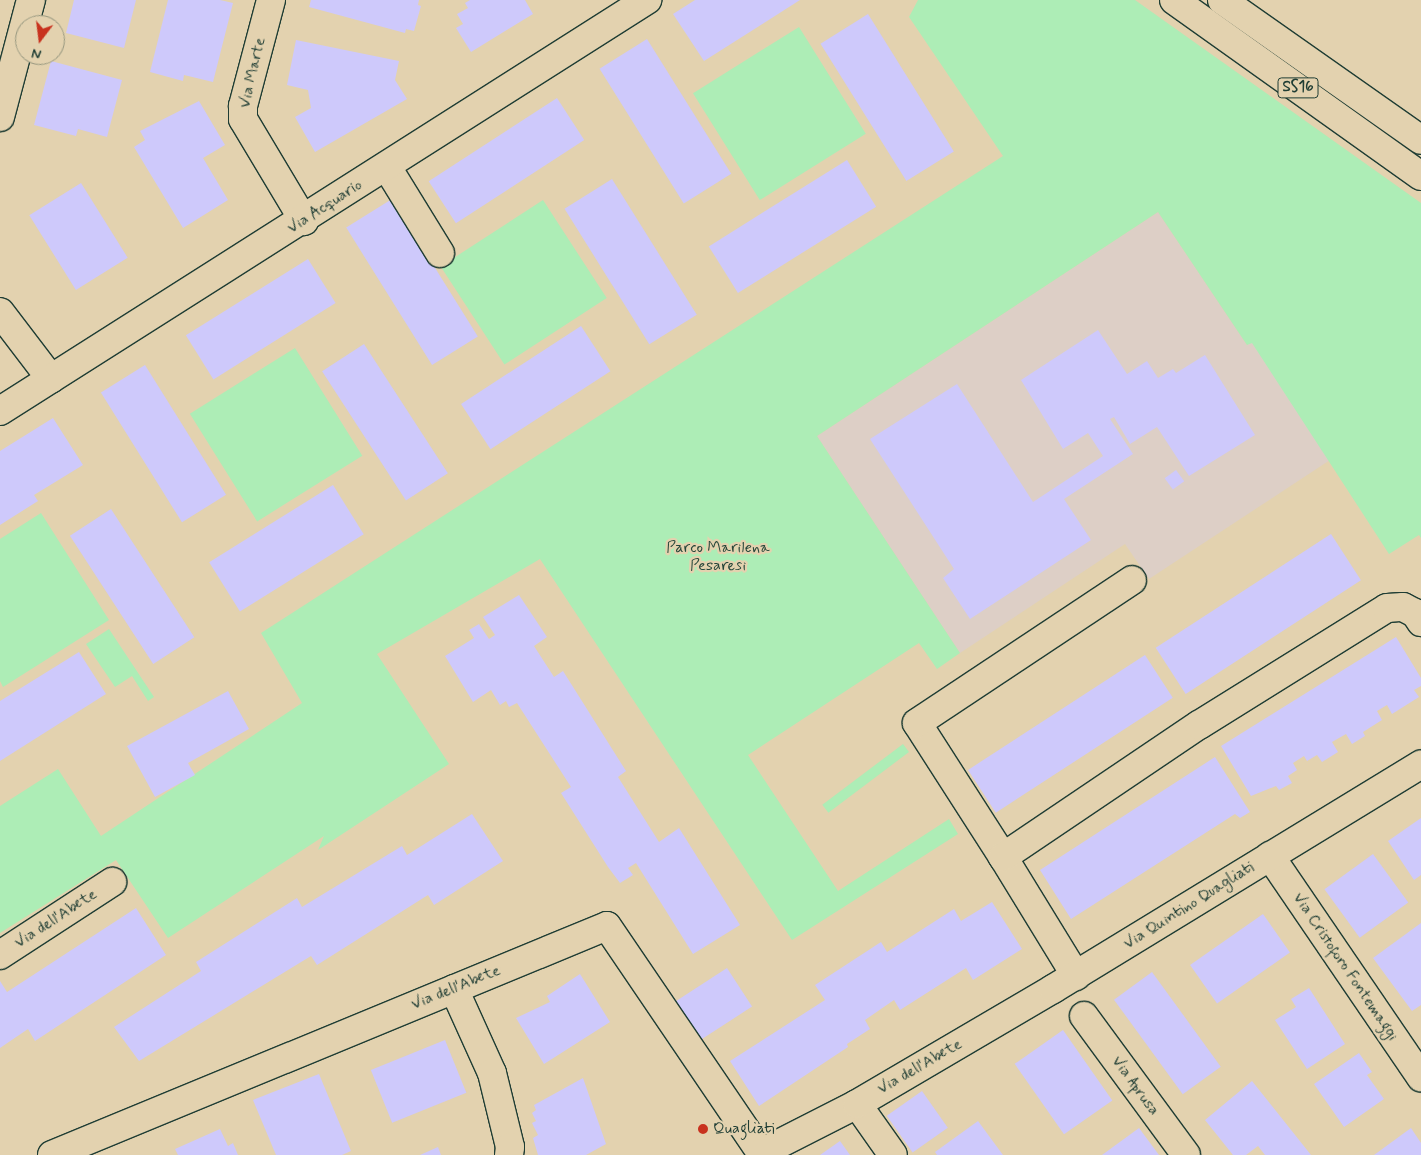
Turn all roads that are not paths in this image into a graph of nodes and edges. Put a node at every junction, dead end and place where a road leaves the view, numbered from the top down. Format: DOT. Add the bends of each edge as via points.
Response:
graph roads {
  1 [pos="31,0"];
  2 [pos="271,0"];
  3 [pos="647,0"];
  4 [pos="1174,0"];
  5 [pos="1222,0"];
  6 [pos="0,117"];
  7 [pos="1421,140"];
  8 [pos="387,167"];
  9 [pos="1421,176"];
  10 [pos="304,221"];
  11 [pos="440,253"];
  12 [pos="0,312"];
  13 [pos="51,379"];
  14 [pos="0,411"];
  15 [pos="1132,580"];
  16 [pos="1421,622"];
  17 [pos="1421,764"];
  18 [pos="1270,856"];
  19 [pos="1003,857"];
  20 [pos="112,882"];
  21 [pos="0,955"];
  22 [pos="1076,976"];
  23 [pos="454,990"];
  24 [pos="1084,1016"];
  25 [pos="1416,1061"];
  26 [pos="857,1104"];
  27 [pos="760,1154"];
  28 [pos="52,1155"];
  29 [pos="509,1155"];
  30 [pos="892,1155"];
  31 [pos="1186,1155"];
  1 -- 6 [label="street"];
  2 -- 10 [label="street, Via Marte" via="243,106 243,119"];
  3 -- 8 [label="street, Via Acquario"];
  4 -- 9 [label="street, SS16"];
  5 -- 7 [label="street, SS16"];
  8 -- 10 [label="street, Via Acquario"];
  8 -- 11 [label="street"];
  10 -- 13 [label="street, Via Acquario"];
  12 -- 13 [label="street"];
  13 -- 14 [label="street, Via Acquario"];
  15 -- 19 [label="street" via="917,723"];
  16 -- 19 [label="street" via="1415,613 1403,607 1387,608 1199,725"];
  17 -- 18 [label="street, Via Quintino Quagliati"];
  18 -- 22 [label="street, Via Quintino Quagliati"];
  18 -- 25 [label="street, Via Cristoforo Fontemaggi"];
  19 -- 22 [label="street"];
  20 -- 21 [label="street, Via dell'Abete"];
  22 -- 26 [label="street, Via dell'Abete"];
  23 -- 27 [label="street, Via dell'Abete" via="607,926"];
  23 -- 28 [label="street, Via dell'Abete"];
  23 -- 29 [label="street" via="492,1073 510,1147"];
  24 -- 31 [label="street, Via Aprusa"];
  26 -- 27 [label="street, Via dell'Abete"];
  26 -- 30 [label="street"];
}
